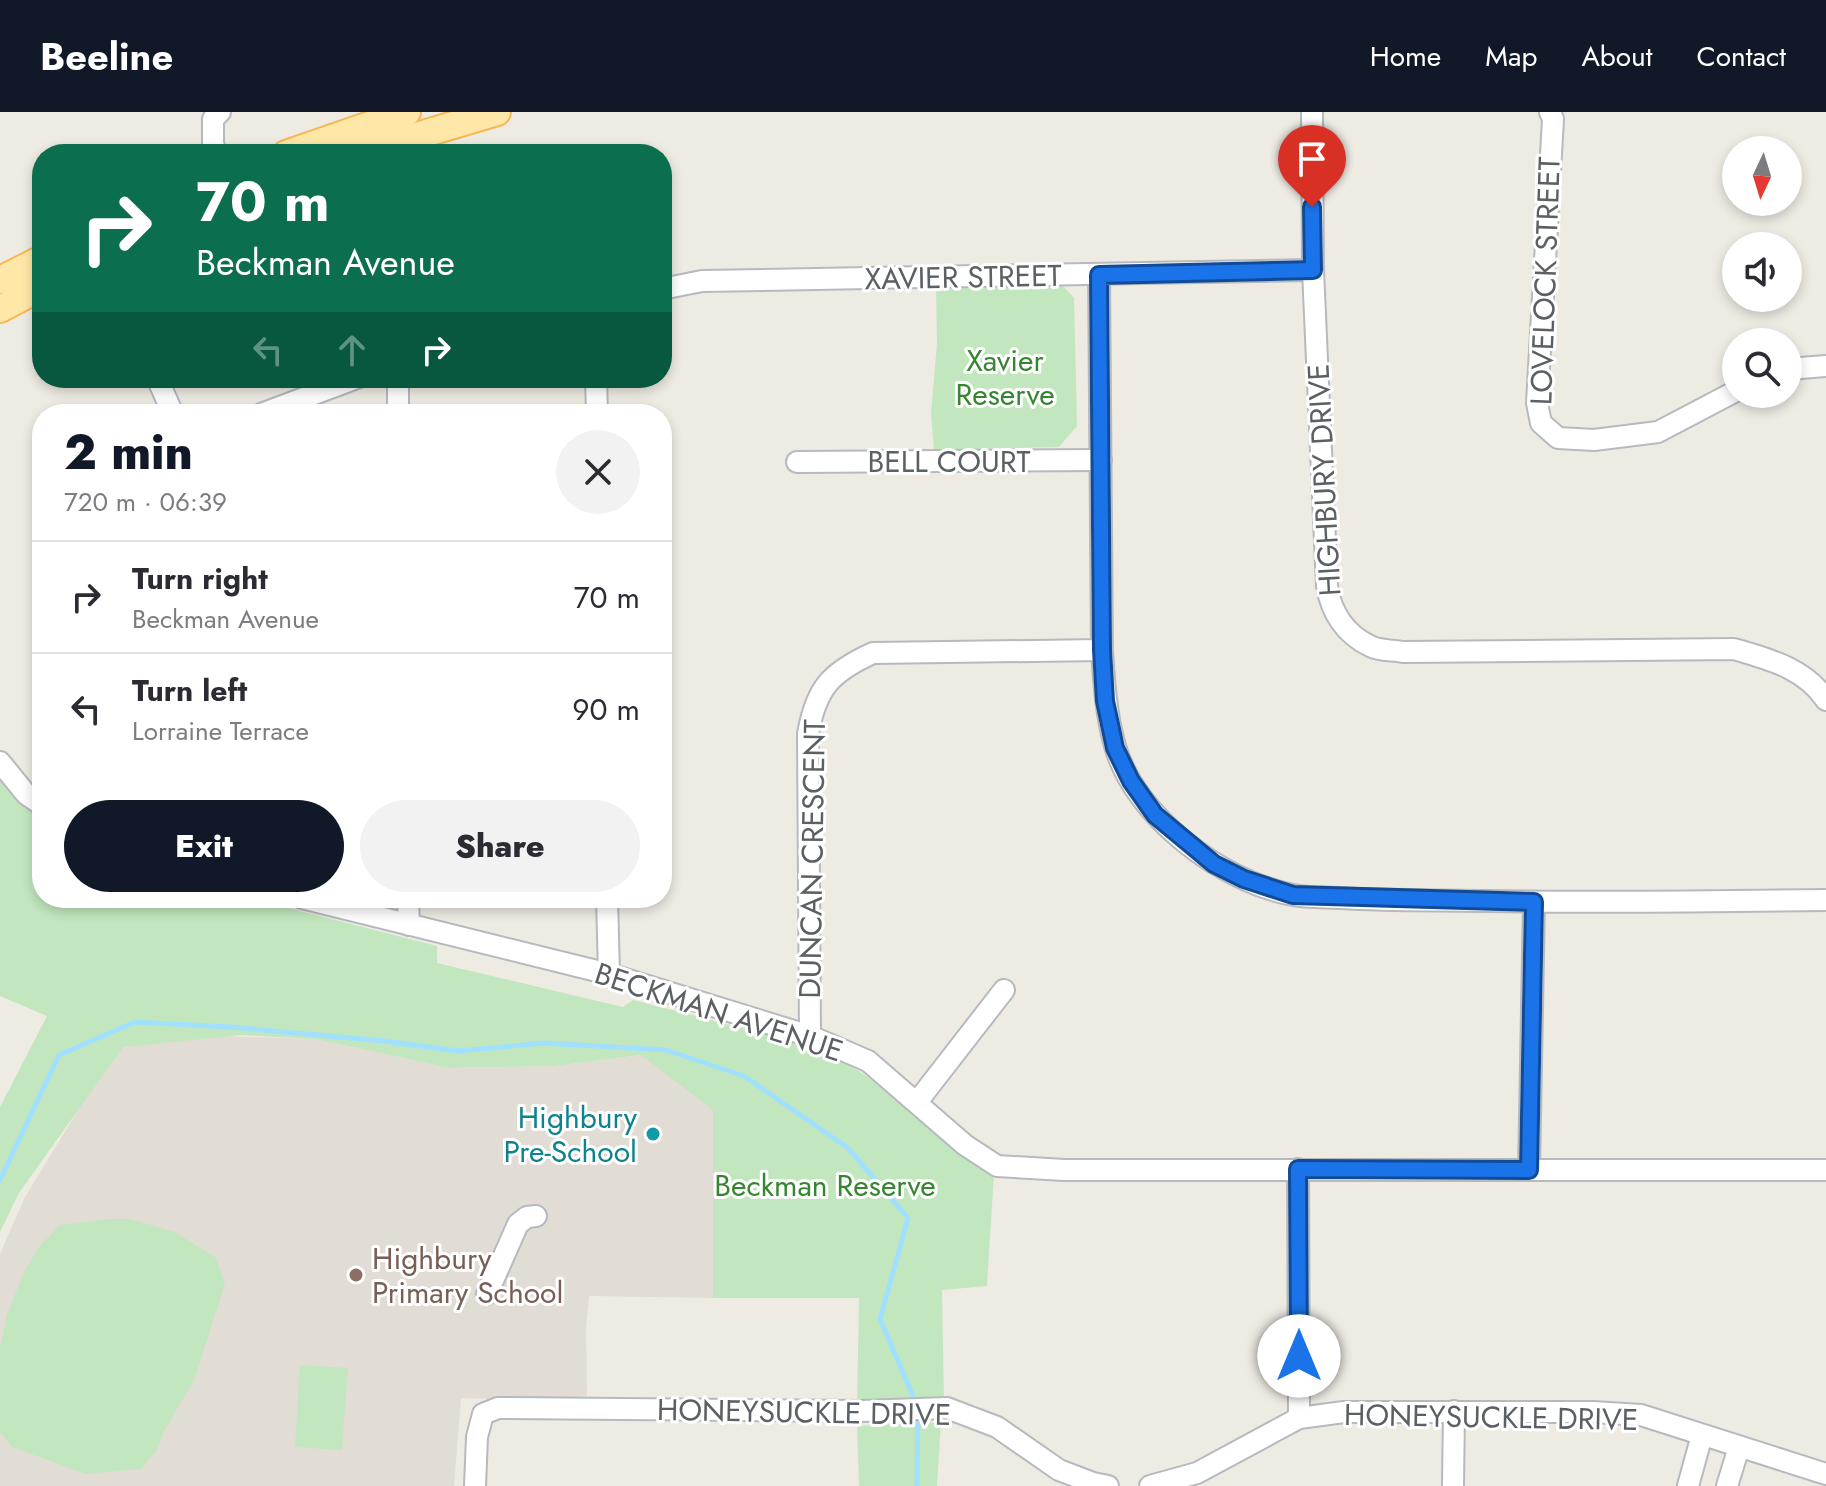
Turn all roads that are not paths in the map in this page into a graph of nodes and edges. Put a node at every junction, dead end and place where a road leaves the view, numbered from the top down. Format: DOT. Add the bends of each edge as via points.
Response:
graph roads {
  1 [pos="220,112"];
  2 [pos="407,112"];
  3 [pos="497,112"];
  4 [pos="1312,112"];
  5 [pos="1553,114"];
  6 [pos="213,144"];
  7 [pos="315,144"];
  8 [pos="390,144"];
  9 [pos="32,264"];
  10 [pos="1313,270"];
  11 [pos="1099,275"];
  12 [pos="0,280"];
  13 [pos="672,287"];
  14 [pos="32,292"];
  15 [pos="0,309"];
  16 [pos="1826,366"];
  17 [pos="1802,368"];
  18 [pos="330,388"];
  19 [pos="1722,398"];
  20 [pos="288,404"];
  21 [pos="1101,460"];
  22 [pos="797,462"];
  23 [pos="1102,650"];
  24 [pos="1826,700"];
  25 [pos="0,762"];
  26 [pos="32,798"];
  27 [pos="1826,900"];
  28 [pos="1534,902"];
  29 [pos="342,908"];
  30 [pos="408,908"];
  31 [pos="607,908"];
  32 [pos="409,925"];
  33 [pos="609,974"];
  34 [pos="1004,990"];
  35 [pos="810,1036"];
  36 [pos="917,1102"];
  37 [pos="1298,1169"];
  38 [pos="1529,1170"];
  39 [pos="1826,1170"];
  40 [pos="536,1216"];
  41 [pos="487,1294"];
  42 [pos="1454,1411"];
  43 [pos="1299,1418"];
  44 [pos="1702,1435"];
  45 [pos="1739,1447"];
  46 [pos="1826,1474"];
  47 [pos="475,1486"];
  48 [pos="1108,1486"];
  49 [pos="1150,1486"];
  50 [pos="1453,1486"];
  51 [pos="1688,1486"];
  52 [pos="1727,1486"];
  1 -- 6 [label="street" via="213,119"];
  2 -- 7 [label="main road"];
  3 -- 8 [label="main road"];
  4 -- 10 [label="street, HIGHBURY DRIVE"];
  5 -- 19 [label="street, LOVELOCK STREET" via="1537,403 1541,423 1558,438 1594,440 1658,432"];
  9 -- 12 [label="main road"];
  10 -- 11 [label="street, XAVIER STREET"];
  10 -- 24 [label="street, HIGHBURY DRIVE" via="1327,586 1331,609 1349,631 1372,647 1403,652 1734,649 1801,674"];
  11 -- 13 [label="street, XAVIER STREET" via="702,281"];
  11 -- 21 [label="street"];
  14 -- 15 [label="main road"];
  16 -- 17 [label="street"];
  18 -- 20 [label="street"];
  21 -- 22 [label="street, BELL COURT"];
  21 -- 23 [label="street"];
  23 -- 28 [label="street" via="1115,748 1131,781 1155,815 1214,864 1293,895"];
  23 -- 35 [label="street, DUNCAN CRESCENT" via="873,653 846,665 825,684 808,734"];
  25 -- 26 [label="street"];
  27 -- 28 [label="street"];
  28 -- 38 [label="street"];
  29 -- 32 [label="street, BECKMAN AVENUE"];
  30 -- 32 [label="street"];
  31 -- 33 [label="street"];
  32 -- 33 [label="street, BECKMAN AVENUE"];
  33 -- 35 [label="street, BECKMAN AVENUE"];
  34 -- 36 [label="street"];
  35 -- 36 [label="street, BECKMAN AVENUE" via="868,1061"];
  36 -- 37 [label="street, BECKMAN AVENUE" via="997,1166"];
  37 -- 38 [label="street, BECKMAN AVENUE"];
  37 -- 43 [label="street"];
  38 -- 39 [label="street, BECKMAN AVENUE"];
  40 -- 41 [label="street" via="518,1224"];
  42 -- 43 [label="street, HONEYSUCKLE DRIVE"];
  42 -- 44 [label="street, HONEYSUCKLE DRIVE" via="1641,1415"];
  42 -- 50 [label="street"];
  43 -- 49 [label="street, HONEYSUCKLE DRIVE" via="1197,1473"];
  44 -- 45 [label="street, HONEYSUCKLE DRIVE"];
  44 -- 51 [label="street"];
  45 -- 46 [label="street, HONEYSUCKLE DRIVE"];
  45 -- 52 [label="street"];
  47 -- 48 [label="street, HONEYSUCKLE DRIVE" via="483,1414 498,1408 947,1408 997,1427 1059,1470"];
}
